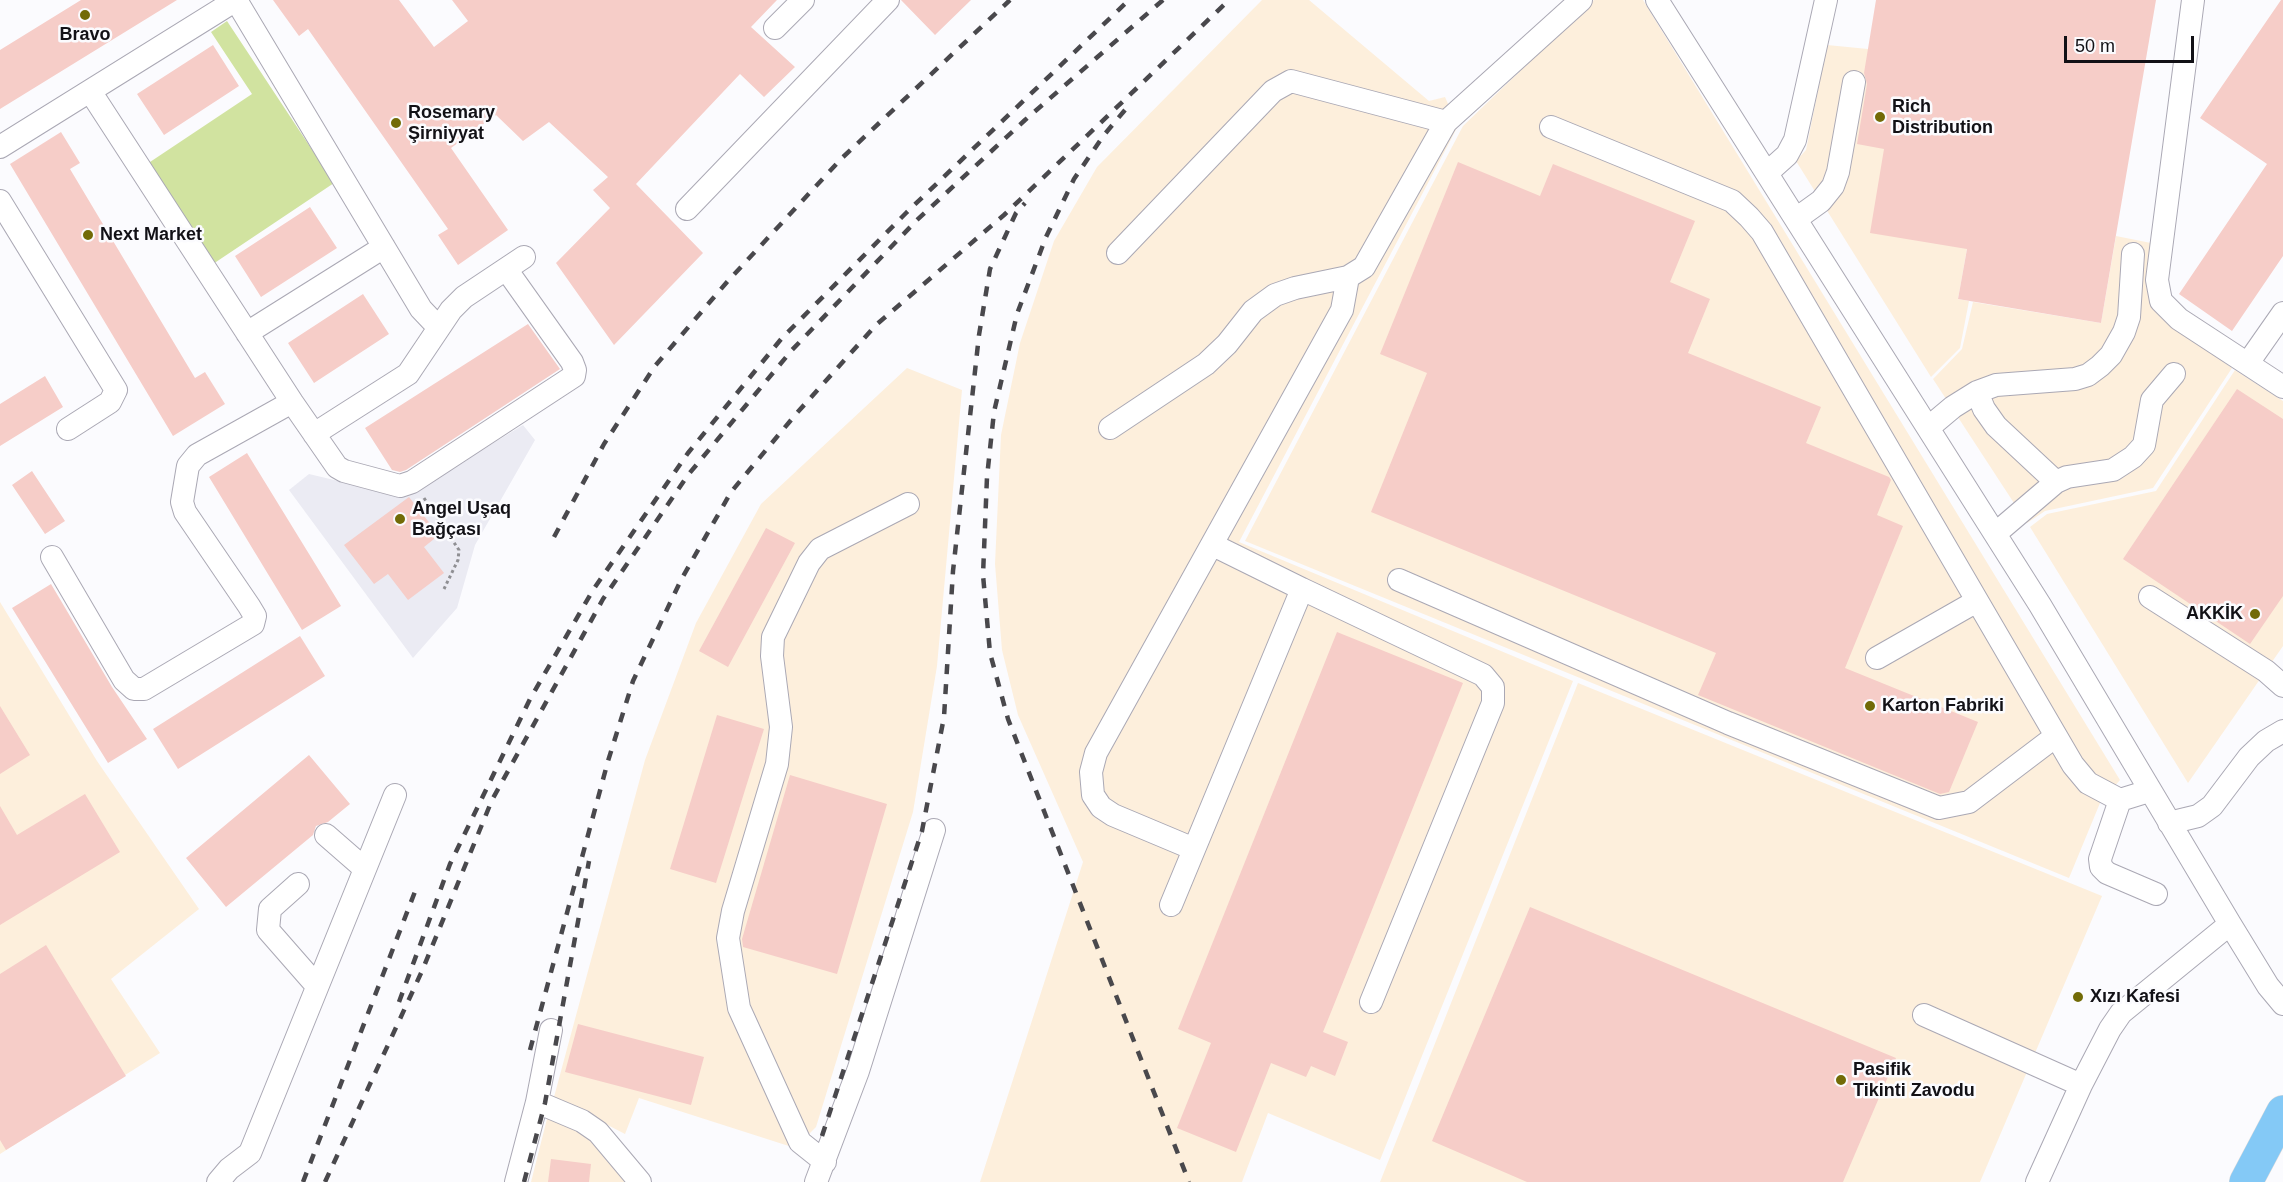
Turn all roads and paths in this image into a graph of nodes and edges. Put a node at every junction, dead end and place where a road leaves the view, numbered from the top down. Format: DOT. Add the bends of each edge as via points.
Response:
graph roads {
  1 [pos="803,0"];
  2 [pos="888,0"];
  3 [pos="1581,0"];
  4 [pos="1657,0"];
  5 [pos="1826,0"];
  6 [pos="2193,0"];
  7 [pos="775,28"];
  8 [pos="1854,82"];
  9 [pos="90,91"];
  10 [pos="1446,122"];
  11 [pos="1551,127"];
  12 [pos="0,147"];
  13 [pos="1767,173"];
  14 [pos="0,201"];
  15 [pos="687,208"];
  16 [pos="1796,219"];
  17 [pos="7,227"];
  18 [pos="384,247"];
  19 [pos="1118,253"];
  20 [pos="2133,254"];
  21 [pos="1348,277"];
  22 [pos="2283,313"];
  23 [pos="439,328"];
  24 [pos="247,333"];
  25 [pos="2248,363"];
  26 [pos="2174,374"];
  27 [pos="2283,387"];
  28 [pos="1977,392"];
  29 [pos="292,402"];
  30 [pos="1928,428"];
  31 [pos="68,429"];
  32 [pos="1110,429"];
  33 [pos="314,434"];
  34 [pos="412,482"];
  35 [pos="2056,482"];
  36 [pos="908,504"];
  37 [pos="1995,534"];
  38 [pos="1213,545"];
  39 [pos="52,557"];
  40 [pos="1399,580"];
  41 [pos="1302,589"];
  42 [pos="444,590"];
  43 [pos="2150,597"];
  44 [pos="1977,601"];
  45 [pos="1877,658"];
  46 [pos="2283,686"];
  47 [pos="2283,731"];
  48 [pos="2056,736"];
  49 [pos="2149,791"];
  50 [pos="396,795"];
  51 [pos="2120,800"];
  52 [pos="2169,823"];
  53 [pos="934,830"];
  54 [pos="326,835"];
  55 [pos="1194,849"];
  56 [pos="365,869"];
  57 [pos="298,884"];
  58 [pos="2156,894"];
  59 [pos="1171,905"];
  60 [pos="2230,924"];
  61 [pos="317,986"];
  62 [pos="1371,1002"];
  63 [pos="2283,1004"];
  64 [pos="1924,1016"];
  65 [pos="551,1030"];
  66 [pos="2081,1085"];
  67 [pos="537,1102"];
  68 [pos="2283,1112"];
  69 [pos="250,1154"];
  70 [pos="2283,1160"];
  71 [pos="821,1172"];
  72 [pos="218,1182"];
  73 [pos="239,1182"];
  74 [pos="516,1182"];
  75 [pos="640,1182"];
  76 [pos="2037,1182"];
  77 [pos="2246,1182"];
  78 [pos="2271,1182"];
  1 -- 7 [label="street"];
  2 -- 15 [label="street"];
  3 -- 10 [label="street"];
  4 -- 13 [label="street"];
  5 -- 13 [label="street" via="1795,140 1787,155"];
  6 -- 25 [label="street" via="2157,280 2161,301 2179,319"];
  8 -- 16 [label="street" via="1833,186 1821,201"];
  9 -- 12 [label="street"];
  9 -- 18 [label="street" via="236,0"];
  9 -- 24 [label="street"];
  10 -- 19 [label="street" via="1291,81 1273,91"];
  10 -- 21 [label="street" via="1364,267"];
  11 -- 44 [label="street" via="1732,201 1749,217"];
  13 -- 16 [label="street"];
  14 -- 17 [label="street"];
  16 -- 30 [label="street"];
  17 -- 31 [label="street" via="116,390 110,402"];
  18 -- 23 [label="street" via="421,309"];
  18 -- 24 [label="street"];
  20 -- 28 [label="street" via="2127,325 2111,355 2100,366 2075,379 1996,385"];
  21 -- 32 [label="street" via="1275,295 1253,311 1206,364"];
  21 -- 38 [label="street" via="1342,310"];
  22 -- 25 [label="street"];
  23 -- 33 [label="street" via="408,374"];
  23 -- 34 [label="street" via="464,297 515,263 572,362 574,376"];
  24 -- 29 [label="street"];
  25 -- 27 [label="street"];
  26 -- 35 [label="street" via="2152,400 2144,445 2133,457 2113,470"];
  28 -- 30 [label="street"];
  28 -- 35 [label="street" via="1996,426"];
  29 -- 33 [label="street"];
  29 -- 39 [label="street" via="197,455 188,466 182,502 185,512 249,606 255,616 253,624 144,688 134,689 124,680"];
  30 -- 37 [label="street"];
  33 -- 34 [label="street" via="344,471 400,486"];
  34 -- 42 [label="path" via="459,550"];
  35 -- 37 [label="street"];
  36 -- 71 [label="street" via="820,549 809,563 773,637 781,728 777,764 728,938 739,1008 800,1142"];
  37 -- 49 [label="street"];
  38 -- 41 [label="street"];
  38 -- 55 [label="street" via="1096,753 1091,771 1093,795 1101,807"];
  40 -- 48 [label="street" via="1728,723 1939,808 1969,802"];
  41 -- 55 [label="street"];
  41 -- 62 [label="street" via="1483,675 1493,687 1493,703"];
  43 -- 46 [label="street" via="2266,671"];
  44 -- 45 [label="street"];
  44 -- 48 [label="street"];
  47 -- 52 [label="street" via="2249,757 2212,806 2198,816"];
  48 -- 51 [label="street" via="2088,783"];
  49 -- 51 [label="street"];
  49 -- 52 [label="street"];
  50 -- 56 [label="street"];
  51 -- 58 [label="street" via="2100,859 2101,867"];
  52 -- 60 [label="street"];
  53 -- 71 [label="street" via="858,1071"];
  54 -- 56 [label="street"];
  55 -- 59 [label="street"];
  56 -- 61 [label="street"];
  57 -- 61 [label="street" via="270,909 268,930"];
  60 -- 63 [label="street"];
  60 -- 66 [label="street" via="2121,1013"];
  61 -- 69 [label="street"];
  64 -- 66 [label="street"];
  65 -- 67 [label="street"];
  66 -- 76 [label="street"];
  67 -- 74 [label="street"];
  67 -- 75 [label="street" via="598,1132"];
  68 -- 77 [label="highway"];
  69 -- 72 [label="street"];
  69 -- 73 [label="street"];
  70 -- 78 [label="highway"];
}
